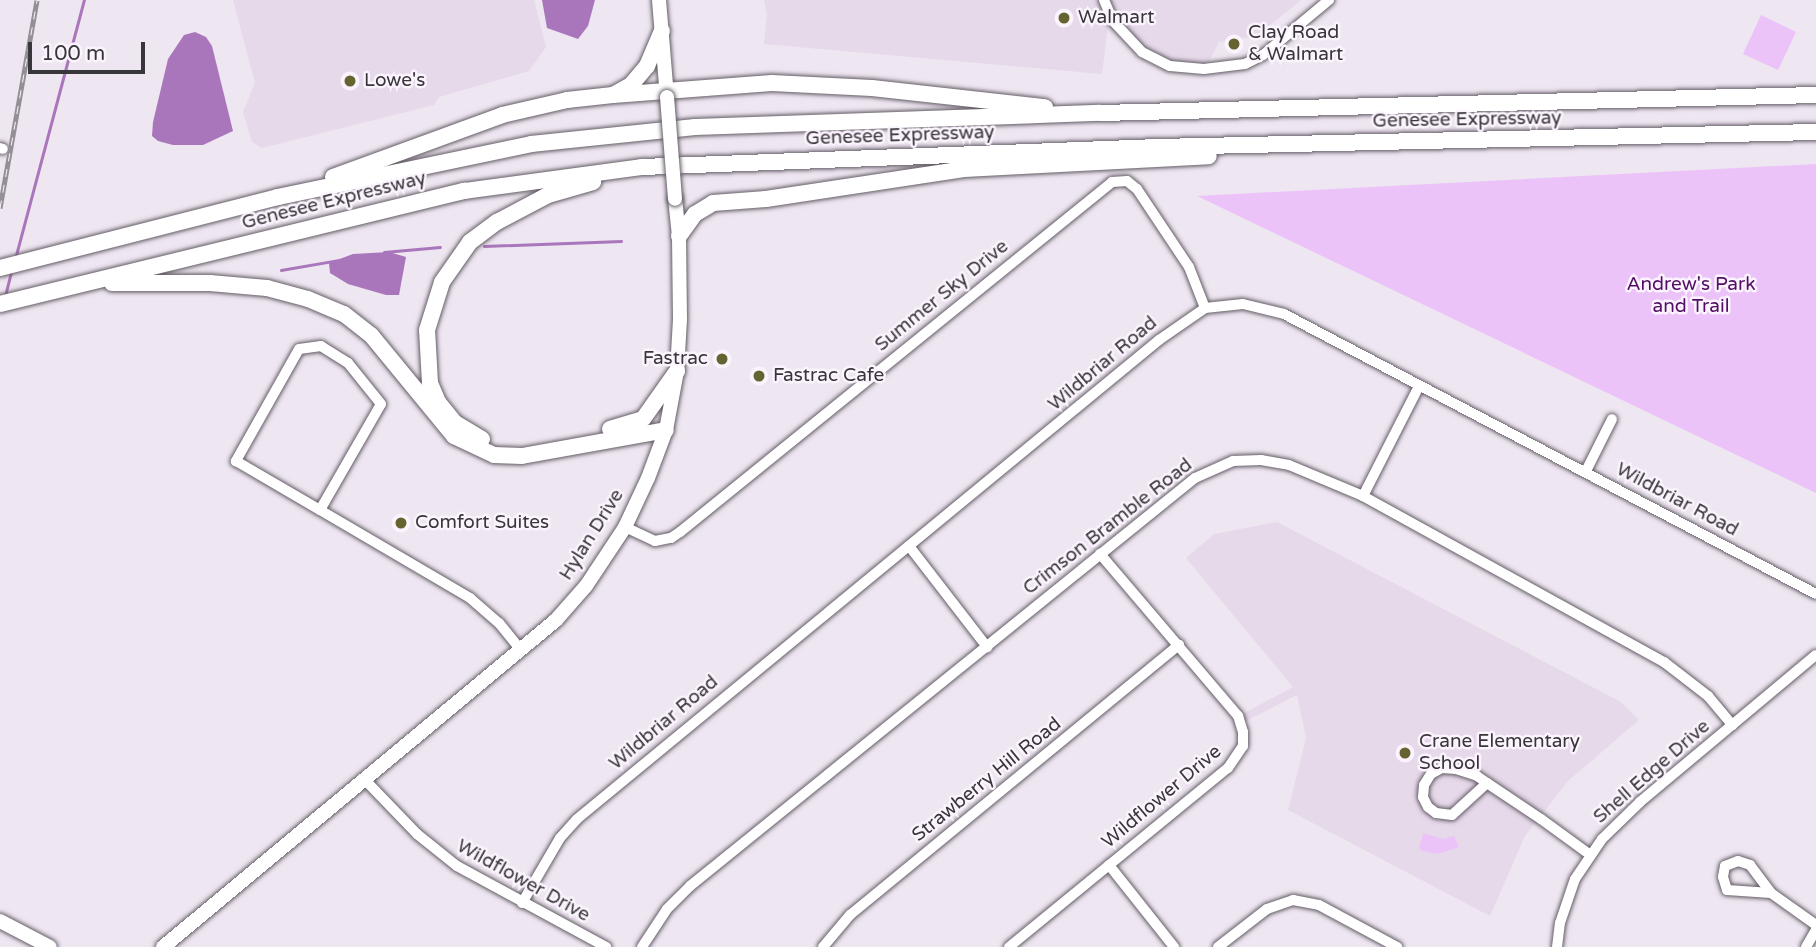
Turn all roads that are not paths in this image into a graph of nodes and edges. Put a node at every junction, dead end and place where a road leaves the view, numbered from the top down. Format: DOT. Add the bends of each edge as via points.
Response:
graph roads {
  1 [pos="659,0"];
  2 [pos="1104,0"];
  3 [pos="1329,0"];
  4 [pos="662,31"];
  5 [pos="667,94"];
  6 [pos="613,95"];
  7 [pos="1816,95"];
  8 [pos="1100,113"];
  9 [pos="1816,132"];
  10 [pos="1375,143"];
  11 [pos="642,167"];
  12 [pos="278,197"];
  13 [pos="679,236"];
  14 [pos="0,268"];
  15 [pos="85,283"];
  16 [pos="0,304"];
  17 [pos="1205,308"];
  18 [pos="677,371"];
  19 [pos="1419,386"];
  20 [pos="1612,419"];
  21 [pos="666,430"];
  22 [pos="1586,471"];
  23 [pos="1363,496"];
  24 [pos="320,510"];
  25 [pos="625,527"];
  26 [pos="909,546"];
  27 [pos="1100,554"];
  28 [pos="1816,594"];
  29 [pos="1178,645"];
  30 [pos="986,647"];
  31 [pos="521,650"];
  32 [pos="1816,655"];
  33 [pos="1732,725"];
  34 [pos="366,780"];
  35 [pos="1487,783"];
  36 [pos="1589,854"];
  37 [pos="1109,865"];
  38 [pos="1771,893"];
  39 [pos="522,903"];
  40 [pos="0,921"];
  41 [pos="1816,927"];
  42 [pos="50,947"];
  43 [pos="163,947"];
  44 [pos="606,947"];
  45 [pos="642,947"];
  46 [pos="823,947"];
  47 [pos="1009,947"];
  48 [pos="1174,947"];
  49 [pos="1219,947"];
  50 [pos="1397,947"];
  51 [pos="1557,947"];
  52 [pos="1806,947"];
  1 -- 4 [label="main road, Hylan Drive"];
  2 -- 3 [label="street" via="1113,21 1142,52 1170,66 1190,67 1233,66 1263,55"];
  4 -- 5 [label="main road, Hylan Drive"];
  4 -- 6 [label="highway" via="647,66 631,85"];
  5 -- 6 [label="highway"];
  5 -- 8 [label="highway" via="772,83 872,88"];
  5 -- 13 [label="main road, Hylan Drive, bridge"];
  6 -- 12 [label="highway" via="502,115"];
  7 -- 8 [label="highway, Genesee Expressway"];
  8 -- 12 [label="highway, Genesee Expressway" via="695,127 531,144"];
  9 -- 10 [label="highway, Genesee Expressway"];
  10 -- 11 [label="highway, Genesee Expressway"];
  10 -- 13 [label="highway" via="964,169 713,203 695,214"];
  11 -- 15 [label="highway, Genesee Expressway" via="464,191"];
  11 -- 18 [label="highway" via="548,195 470,242 454,260 432,306 427,330 430,383 455,423 477,438 523,446 631,425 643,419"];
  12 -- 14 [label="highway, Genesee Expressway"];
  13 -- 18 [label="main road, Hylan Drive"];
  15 -- 16 [label="highway, Genesee Expressway"];
  15 -- 21 [label="highway" via="211,283 267,289 344,314 370,335 454,436 494,455 522,456"];
  17 -- 19 [label="street, Wildbriar Road" via="1243,304 1284,314"];
  17 -- 25 [label="street, Summer Sky Drive" via="1189,267 1137,188 1127,181 1112,182 680,532 655,541"];
  17 -- 26 [label="street, Wildbriar Road" via="1170,331"];
  18 -- 21 [label="main road, Hylan Drive"];
  19 -- 22 [label="street, Wildbriar Road"];
  19 -- 23 [label="street"];
  20 -- 22 [label="street"];
  21 -- 25 [label="main road, Hylan Drive"];
  22 -- 28 [label="street, Wildbriar Road"];
  23 -- 27 [label="street, Crimson Bramble Road" via="1289,465 1233,461 1195,478"];
  23 -- 33 [label="street, Crimson Bramble Road" via="1664,662 1708,696"];
  24 -- 24 [label="street" via="381,404 348,363 321,346 299,349 236,461"];
  24 -- 31 [label="street" via="470,598"];
  25 -- 31 [label="main road, Hylan Drive" via="586,586"];
  26 -- 30 [label="street"];
  26 -- 39 [label="street, Wildbriar Road" via="576,818"];
  27 -- 29 [label="street, Wildflower Drive"];
  27 -- 30 [label="street, Crimson Bramble Road"];
  29 -- 37 [label="street, Wildflower Drive" via="1238,716 1243,746 1228,768"];
  29 -- 46 [label="street, Strawberry Hill Road" via="850,915"];
  30 -- 45 [label="street, Crimson Bramble Road" via="690,886 667,909"];
  31 -- 34 [label="main road, Hylan Drive"];
  32 -- 33 [label="street, Shell Edge Drive"];
  33 -- 36 [label="street, Shell Edge Drive" via="1640,802"];
  34 -- 39 [label="street, Wildflower Drive" via="442,855"];
  34 -- 43 [label="main road, Hylan Drive"];
  35 -- 35 [label="street" via="1442,768 1431,774 1423,797 1428,807 1452,815"];
  35 -- 36 [label="street"];
  36 -- 51 [label="street, Shell Edge Drive" via="1568,896"];
  37 -- 47 [label="street, Wildflower Drive"];
  37 -- 48 [label="street"];
  38 -- 38 [label="street" via="1750,865 1738,861 1725,866 1727,891"];
  38 -- 41 [label="street"];
  39 -- 44 [label="street, Wildflower Drive"];
  40 -- 42 [label="main road"];
  41 -- 52 [label="street"];
  49 -- 50 [label="street" via="1267,909 1293,900 1319,905"];
}
